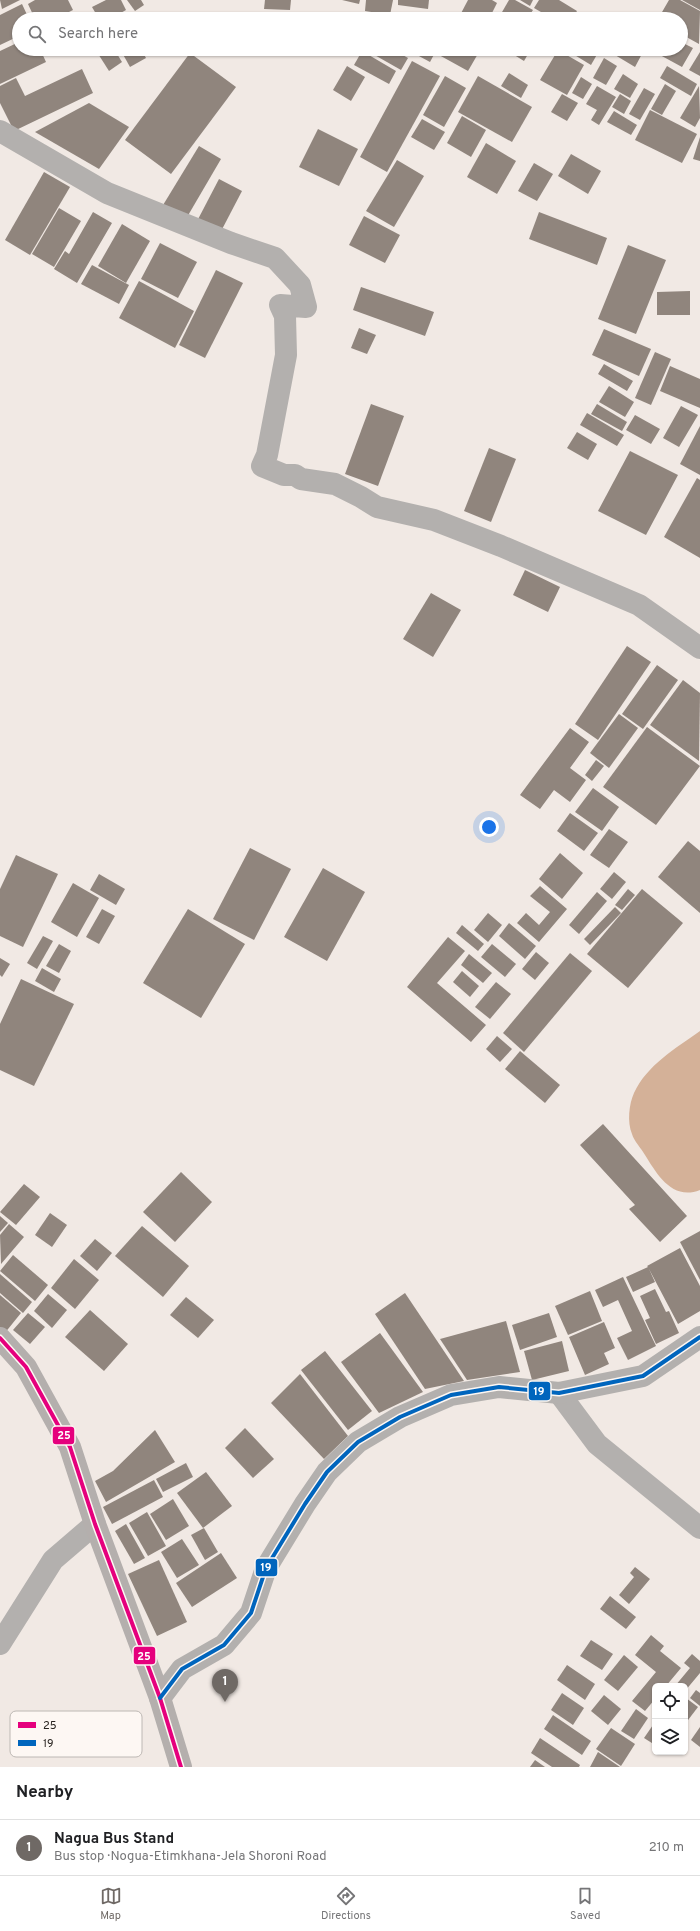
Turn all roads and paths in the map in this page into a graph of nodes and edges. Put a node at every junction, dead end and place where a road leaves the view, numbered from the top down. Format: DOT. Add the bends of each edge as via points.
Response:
graph roads {
  1 [pos="0,132"];
  2 [pos="700,648"];
  3 [pos="700,1337"];
  4 [pos="0,1338"];
  5 [pos="558,1393"];
  6 [pos="95,1524"];
  7 [pos="700,1528"];
  8 [pos="0,1644"];
  9 [pos="160,1698"];
  10 [pos="181,1767"];
  1 -- 2 [label="street" via="107,193 275,258 300,285 306,307 280,305 285,316 286,355 267,456 262,466 284,475 335,484 377,507 434,520 501,546 639,605"];
  3 -- 5 [label="street" via="643,1376"];
  4 -- 6 [label="main road" via="26,1367 70,1447"];
  5 -- 7 [label="street" via="597,1444"];
  5 -- 9 [label="street" via="499,1387 452,1395 400,1417 358,1442 327,1472 305,1504 266,1568 251,1613 224,1644 182,1669"];
  6 -- 8 [label="street" via="53,1560"];
  6 -- 9 [label="main road"];
  9 -- 10 [label="main road"];
}
